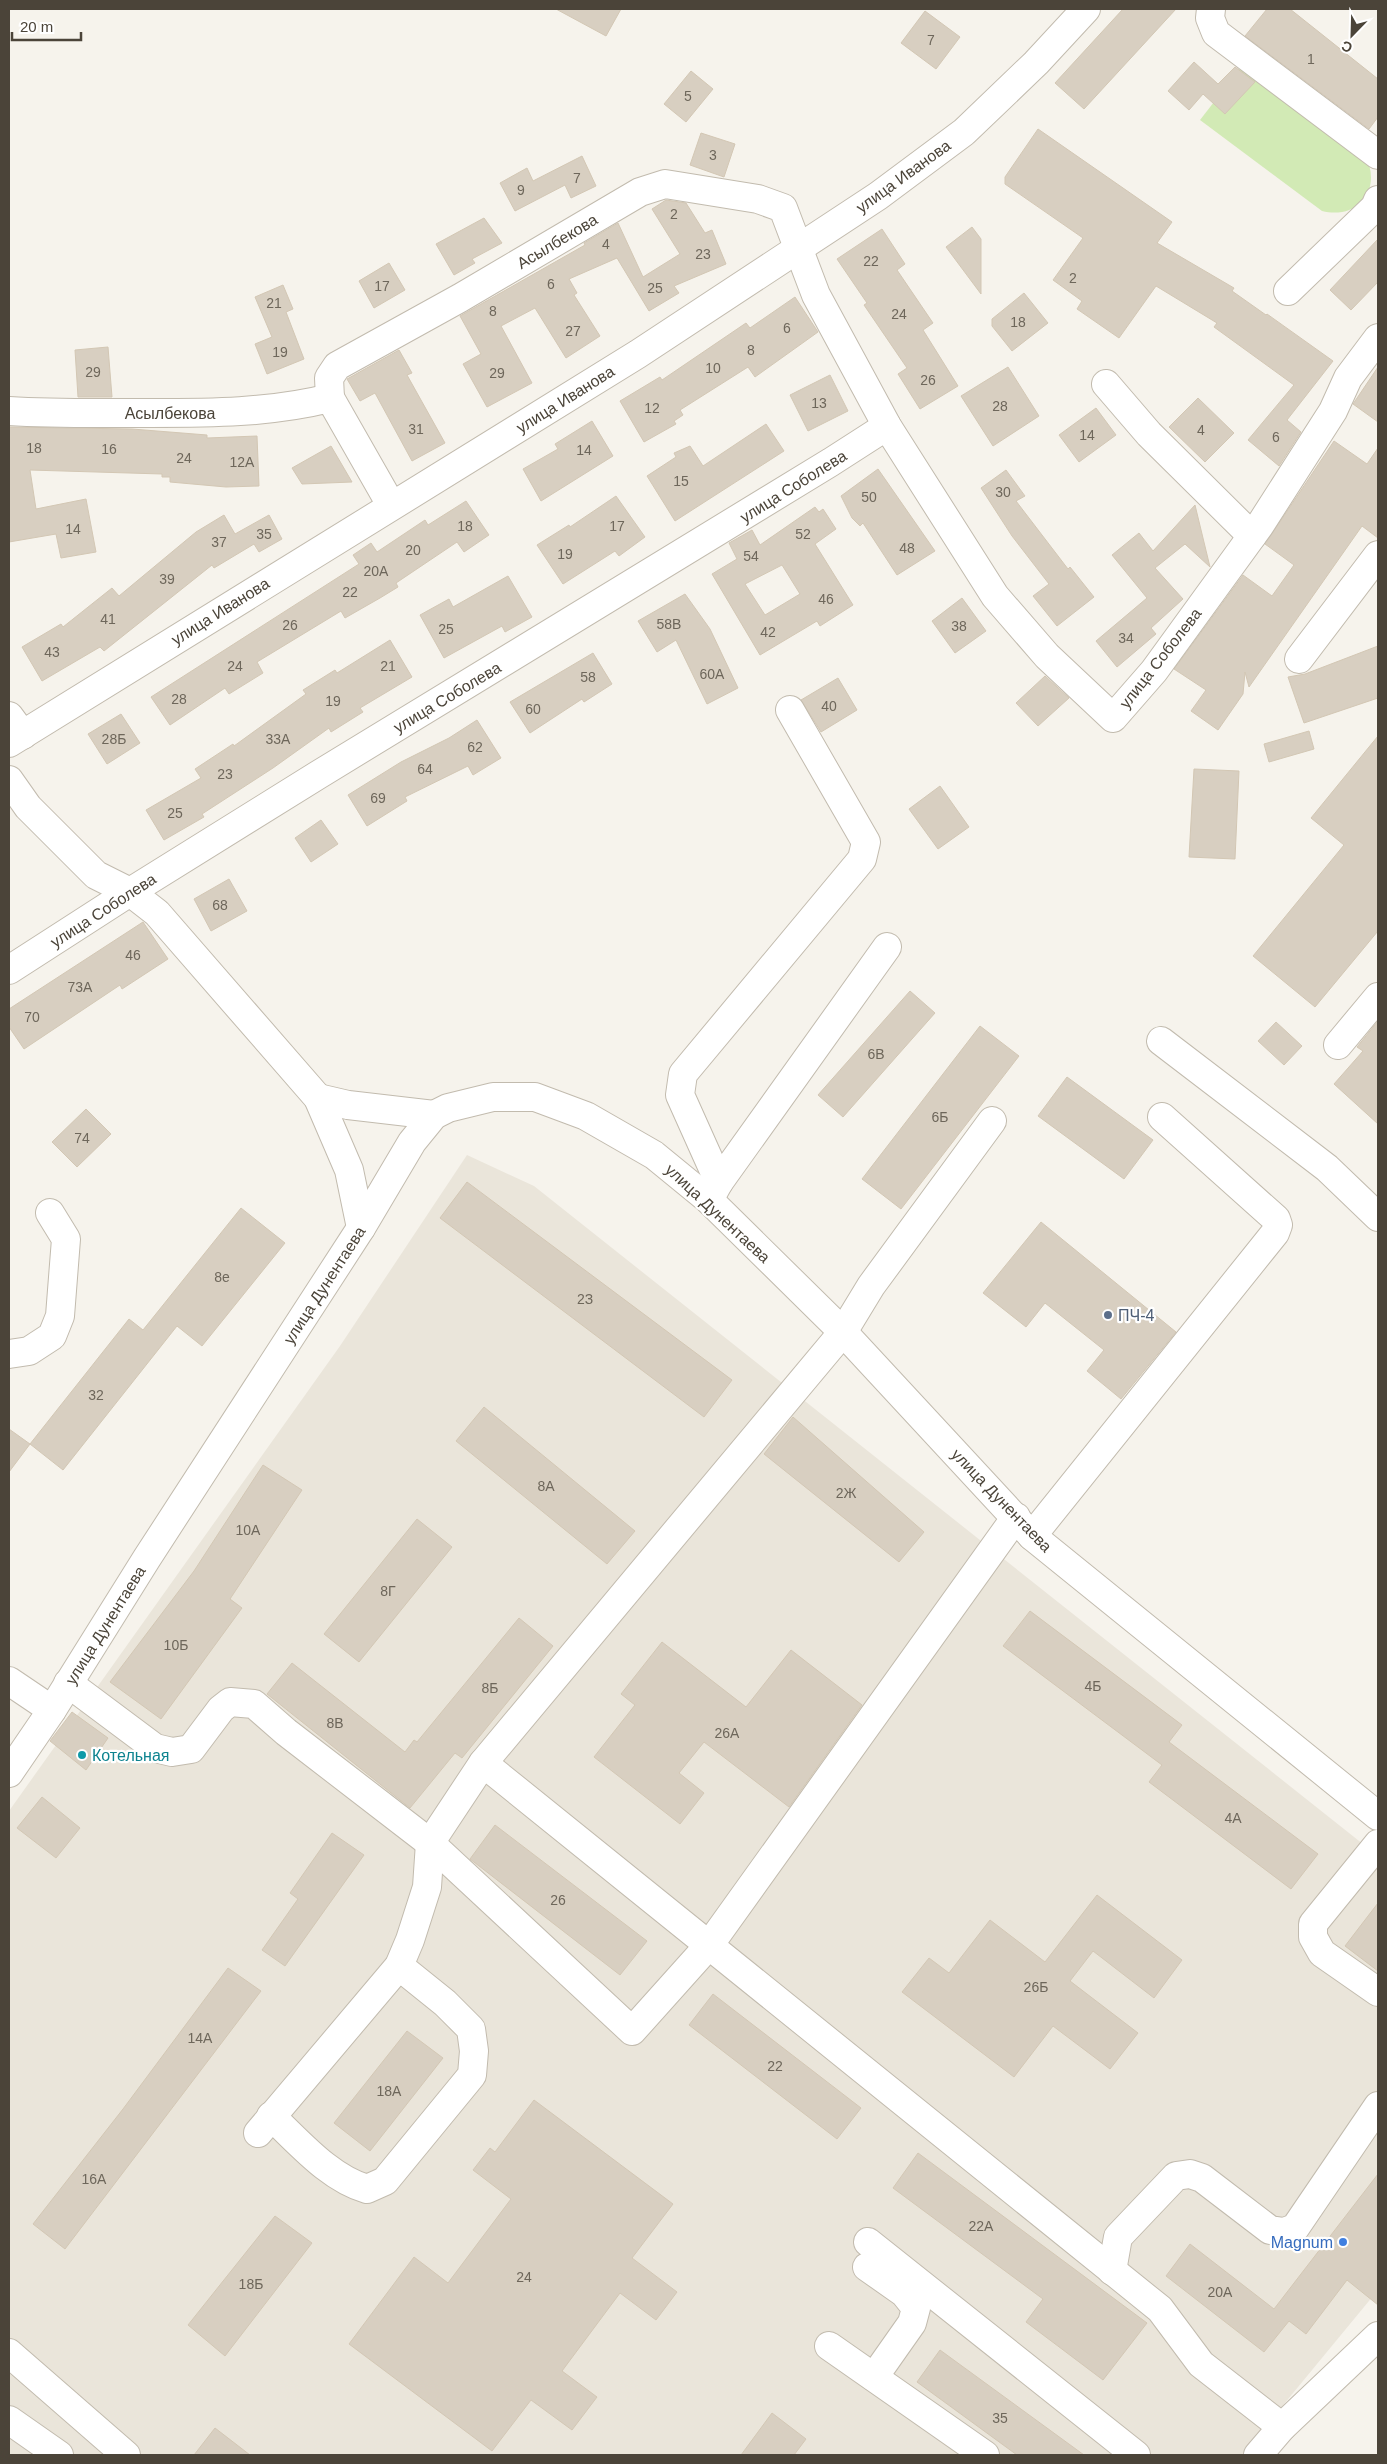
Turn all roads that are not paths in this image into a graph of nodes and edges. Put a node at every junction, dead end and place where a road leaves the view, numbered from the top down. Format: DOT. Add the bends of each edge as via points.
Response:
graph roads {
  1 [pos="1086,9"];
  2 [pos="1211,9"];
  3 [pos="1378,155"];
  4 [pos="1378,200"];
  5 [pos="798,248"];
  6 [pos="1288,291"];
  7 [pos="1378,338"];
  8 [pos="1106,384"];
  9 [pos="330,398"];
  10 [pos="9,411"];
  11 [pos="887,426"];
  12 [pos="391,505"];
  13 [pos="1252,536"];
  14 [pos="1378,555"];
  15 [pos="1298,659"];
  16 [pos="790,710"];
  17 [pos="13,731"];
  18 [pos="9,780"];
  19 [pos="130,892"];
  20 [pos="887,947"];
  21 [pos="9,970"];
  22 [pos="1378,997"];
  23 [pos="1161,1041"];
  24 [pos="1338,1045"];
  25 [pos="318,1098"];
  26 [pos="434,1115"];
  27 [pos="1162,1117"];
  28 [pos="992,1122"];
  29 [pos="714,1191"];
  30 [pos="50,1213"];
  31 [pos="1378,1217"];
  32 [pos="361,1228"];
  33 [pos="843,1332"];
  34 [pos="9,1354"];
  35 [pos="1024,1526"];
  36 [pos="9,1680"];
  37 [pos="68,1683"];
  38 [pos="52,1710"];
  39 [pos="482,1763"];
  40 [pos="9,1773"];
  41 [pos="1378,1816"];
  42 [pos="430,1843"];
  43 [pos="1378,1844"];
  44 [pos="710,1944"];
  45 [pos="399,1966"];
  46 [pos="1378,1992"];
  47 [pos="1378,2106"];
  48 [pos="1112,2271"];
  49 [pos="1378,2336"];
  50 [pos="829,2346"];
  51 [pos="9,2353"];
  52 [pos="874,2377"];
  53 [pos="9,2420"];
  54 [pos="1282,2427"];
  55 [pos="119,2453"];
  56 [pos="58,2455"];
  57 [pos="985,2455"];
  58 [pos="1136,2455"];
  59 [pos="1258,2455"];
  1 -- 5 [label="street, улица Иванова" via="1036,63 964,132 878,196"];
  2 -- 3 [label="street" via="1210,18 1216,33"];
  4 -- 6 [label="street" via="1375,207"];
  5 -- 9 [label="street, Асылбекова" via="784,208 758,199 666,184 640,192 337,366 329,378"];
  5 -- 11 [label="street, улица Соболева" via="816,295"];
  5 -- 12 [label="street, улица Иванова" via="638,354"];
  7 -- 13 [label="street, улица Соболева" via="1348,378 1333,410"];
  8 -- 13 [label="street" via="1149,434"];
  9 -- 10 [label="street, Асылбекова" via="296,407 233,413 49,414"];
  9 -- 12 [label="street"];
  11 -- 13 [label="street, улица Соболева" via="995,596 1047,656 1113,718 1154,671"];
  11 -- 19 [label="street, улица Соболева"];
  12 -- 17 [label="street, улица Иванова"];
  14 -- 15 [label="street"];
  16 -- 29 [label="street" via="866,842 862,859 683,1074 680,1095"];
  18 -- 19 [label="street" via="28,807 96,875"];
  19 -- 21 [label="street, улица Соболева"];
  19 -- 25 [label="street" via="157,913"];
  20 -- 29 [label="street"];
  22 -- 24 [label="street"];
  23 -- 31 [label="street" via="1327,1168"];
  25 -- 26 [label="street" via="348,1105"];
  25 -- 32 [label="street" via="350,1170"];
  26 -- 29 [label="street, улица Дунентаева" via="448,1108 492,1097 535,1097 586,1116"];
  26 -- 32 [label="street, улица Дунентаева" via="412,1142"];
  27 -- 35 [label="street" via="1276,1219 1278,1225 1275,1233"];
  28 -- 33 [label="street" via="871,1286"];
  29 -- 33 [label="street, улица Дунентаева"];
  30 -- 34 [label="street" via="66,1239 60,1316 52,1336 29,1351"];
  32 -- 37 [label="street, улица Дунентаева"];
  33 -- 35 [label="street, улица Дунентаева"];
  33 -- 39 [label="street"];
  35 -- 41 [label="street, улица Дунентаева"];
  35 -- 44 [label="street"];
  36 -- 38 [label="street"];
  37 -- 38 [label="street, улица Дунентаева"];
  37 -- 42 [label="street" via="155,1748 164,1751 190,1749 230,1702 254,1704"];
  38 -- 40 [label="street, улица Дунентаева"];
  39 -- 42 [label="street"];
  39 -- 44 [label="street"];
  42 -- 44 [label="street" via="632,2031"];
  42 -- 45 [label="street" via="427,1887"];
  43 -- 46 [label="street" via="1313,1924 1313,1937 1322,1953"];
  44 -- 48 [label="street"];
  45 -- 45 [label="street" via="265,2124 354,2186 367,2189 385,2181 472,2075 474,2051 471,2029"];
  47 -- 48 [label="street" via="1294,2228 1284,2232 1270,2230 1202,2178 1190,2174 1176,2176 1118,2237"];
  48 -- 54 [label="street" via="1160,2309 1201,2364"];
  49 -- 54 [label="street"];
  50 -- 52 [label="street"];
  51 -- 55 [label="street"];
  52 -- 57 [label="street"];
  52 -- 58 [label="street" via="912,2323 916,2308 868,2255"];
  53 -- 56 [label="street"];
  54 -- 59 [label="street"];
}
